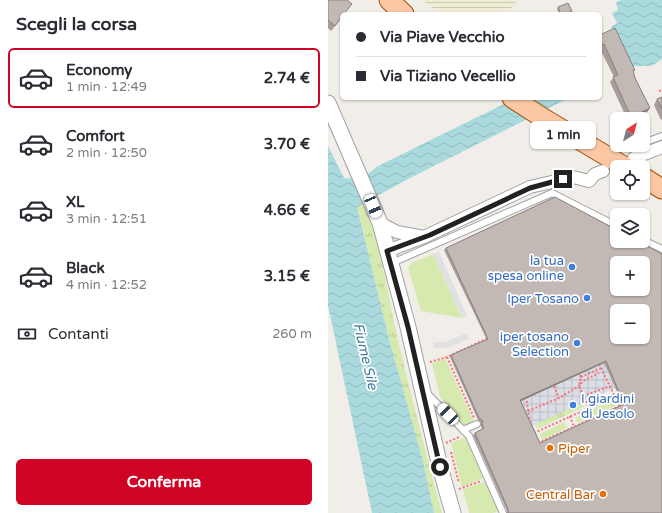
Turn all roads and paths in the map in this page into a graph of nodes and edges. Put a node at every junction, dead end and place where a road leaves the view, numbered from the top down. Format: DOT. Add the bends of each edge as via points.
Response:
graph roads {
  1 [pos="389,0"];
  2 [pos="402,12"];
  3 [pos="515,100"];
  4 [pos="328,103"];
  5 [pos="662,136"];
  6 [pos="650,140"];
  7 [pos="662,147"];
  8 [pos="630,158"];
  9 [pos="603,171"];
  10 [pos="650,181"];
  11 [pos="662,189"];
  12 [pos="610,222"];
  13 [pos="380,223"];
  14 [pos="424,237"];
  15 [pos="650,243"];
  16 [pos="662,249"];
  17 [pos="389,257"];
  18 [pos="490,336"];
  19 [pos="447,357"];
  20 [pos="597,359"];
  21 [pos="430,362"];
  22 [pos="601,368"];
  23 [pos="599,373"];
  24 [pos="554,386"];
  25 [pos="579,386"];
  26 [pos="610,386"];
  27 [pos="421,387"];
  28 [pos="523,392"];
  29 [pos="583,396"];
  30 [pos="559,398"];
  31 [pos="611,398"];
  32 [pos="528,405"];
  33 [pos="521,406"];
  34 [pos="620,406"];
  35 [pos="589,408"];
  36 [pos="528,411"];
  37 [pos="623,412"];
  38 [pos="570,416"];
  39 [pos="598,416"];
  40 [pos="601,422"];
  41 [pos="477,424"];
  42 [pos="531,426"];
  43 [pos="574,427"];
  44 [pos="465,432"];
  45 [pos="577,433"];
  46 [pos="435,448"];
  47 [pos="488,478"];
  48 [pos="461,489"];
  49 [pos="453,513"];
  50 [pos="503,513"];
  1 -- 2 [label="main road"];
  3 -- 8 [label="main road" via="543,118"];
  4 -- 13 [label="street"];
  5 -- 6 [label="lane"];
  7 -- 8 [label="street"];
  9 -- 14 [label="street" via="595,174 589,181 572,177 530,188"];
  10 -- 11 [label="main road"];
  12 -- 17 [label="lane" via="552,193"];
  13 -- 14 [label="street" via="397,232"];
  13 -- 17 [label="street"];
  14 -- 17 [label="street"];
  15 -- 16 [label="lane"];
  17 -- 27 [label="street"];
  18 -- 19 [label="path"];
  19 -- 21 [label="path"];
  19 -- 41 [label="path"];
  20 -- 22 [label="path"];
  22 -- 25 [label="path" via="580,376"];
  22 -- 26 [label="path"];
  23 -- 25 [label="path" via="583,381"];
  24 -- 30 [label="path"];
  25 -- 29 [label="path"];
  25 -- 30 [label="path"];
  26 -- 29 [label="path"];
  26 -- 34 [label="path"];
  27 -- 44 [label="lane"];
  27 -- 46 [label="street"];
  28 -- 32 [label="path"];
  29 -- 35 [label="path"];
  30 -- 36 [label="path"];
  31 -- 35 [label="path"];
  32 -- 33 [label="path"];
  32 -- 36 [label="path"];
  34 -- 37 [label="path"];
  34 -- 39 [label="path"];
  35 -- 38 [label="path"];
  36 -- 42 [label="path"];
  38 -- 43 [label="path"];
  38 -- 43 [label="path" via="534,433 538,443"];
  39 -- 40 [label="path"];
  39 -- 43 [label="path"];
  41 -- 44 [label="lane"];
  43 -- 45 [label="path"];
  44 -- 46 [label="path"];
  44 -- 47 [label="lane"];
  46 -- 49 [label="street"];
  47 -- 48 [label="path"];
  47 -- 50 [label="lane"];
}
